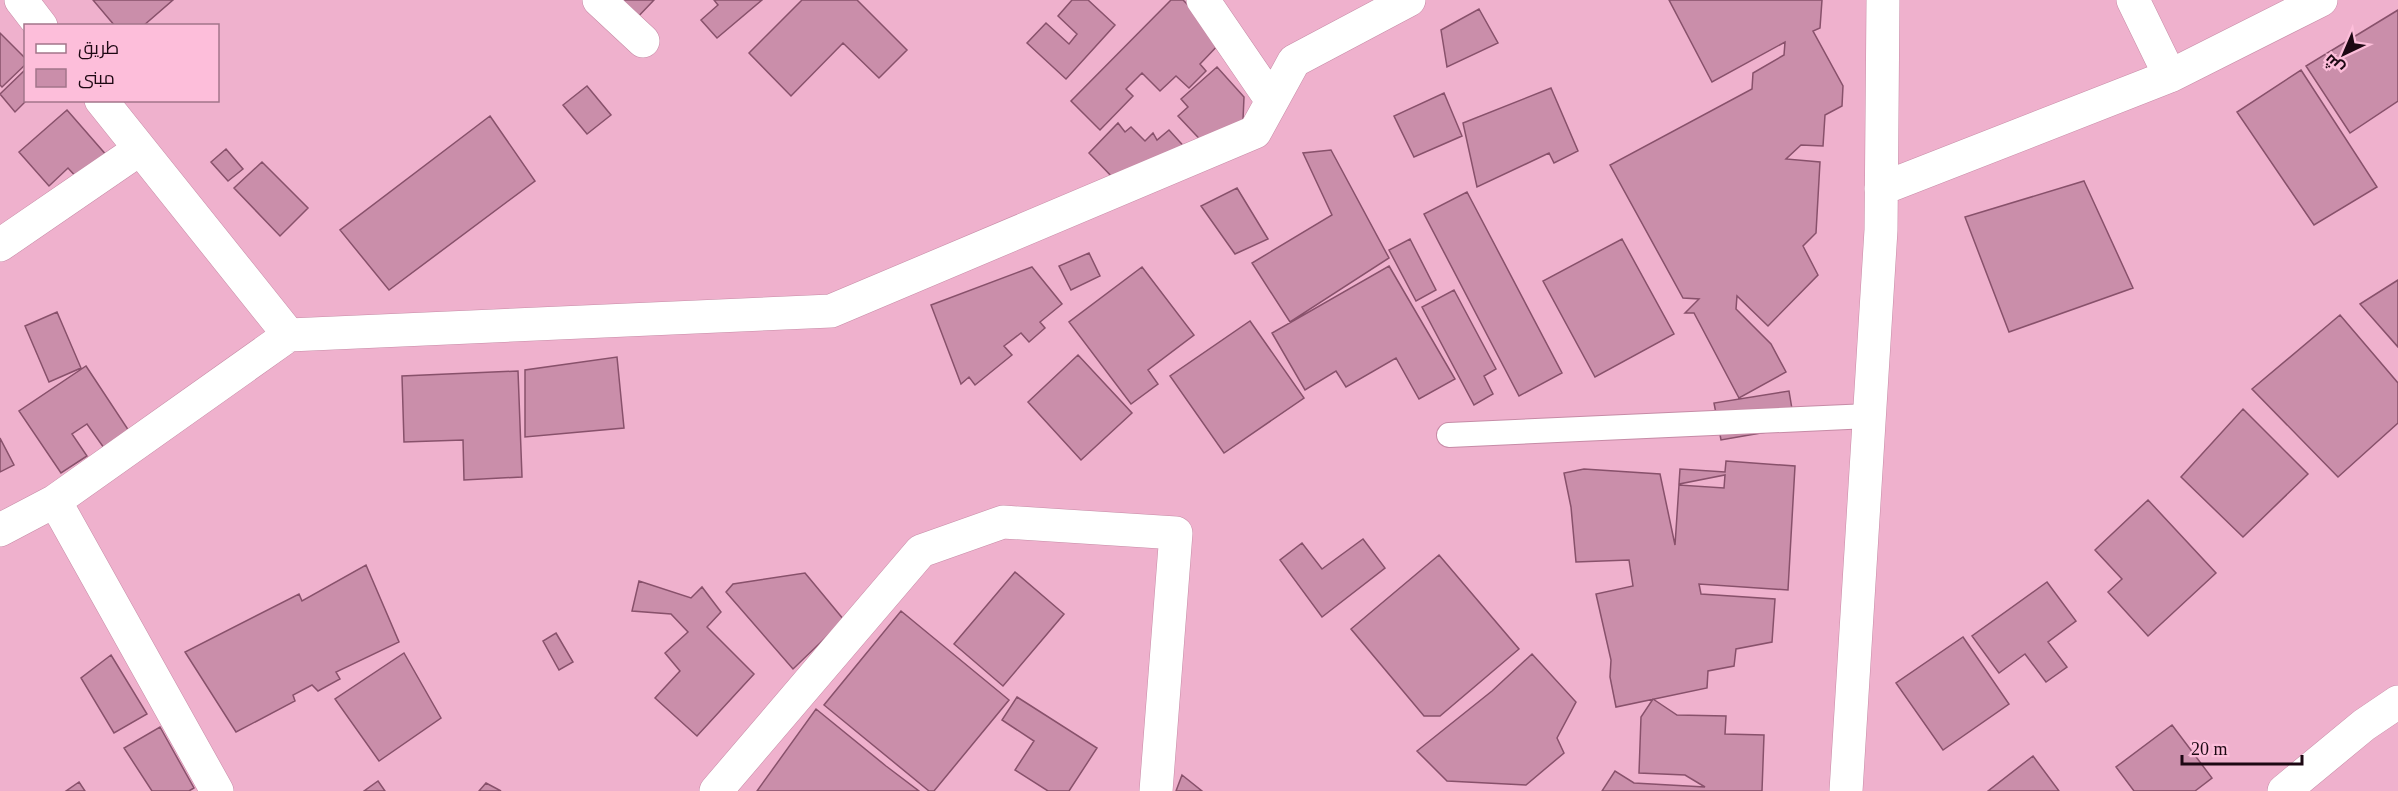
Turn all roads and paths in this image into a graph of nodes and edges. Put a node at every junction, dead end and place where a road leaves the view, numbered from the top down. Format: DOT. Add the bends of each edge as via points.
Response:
graph roads {
  1 [pos="21,0"];
  2 [pos="599,0"];
  3 [pos="1203,0"];
  4 [pos="1409,0"];
  5 [pos="1883,0"];
  6 [pos="2133,0"];
  7 [pos="2321,0"];
  8 [pos="39,24"];
  9 [pos="643,41"];
  10 [pos="2170,76"];
  11 [pos="1272,101"];
  12 [pos="103,102"];
  13 [pos="140,149"];
  14 [pos="1881,189"];
  15 [pos="0,245"];
  16 [pos="289,335"];
  17 [pos="1869,416"];
  18 [pos="1449,435"];
  19 [pos="54,501"];
  20 [pos="0,530"];
  21 [pos="2398,702"];
  22 [pos="217,791"];
  23 [pos="716,791"];
  24 [pos="1156,791"];
  25 [pos="1846,791"];
  26 [pos="2284,791"];
  1 -- 8 [label="street"];
  2 -- 9 [label="street"];
  3 -- 11 [label="street"];
  4 -- 11 [label="street" via="1294,61"];
  5 -- 14 [label="street"];
  6 -- 10 [label="street"];
  7 -- 10 [label="street"];
  10 -- 14 [label="street"];
  11 -- 16 [label="street" via="1254,132 831,311"];
  12 -- 13 [label="street"];
  13 -- 15 [label="street"];
  13 -- 16 [label="street"];
  14 -- 17 [label="street"];
  16 -- 19 [label="street"];
  17 -- 18 [label="lane"];
  17 -- 25 [label="street"];
  19 -- 20 [label="street"];
  19 -- 22 [label="street"];
  21 -- 26 [label="street"];
  23 -- 24 [label="street" via="921,551 1003,522 1176,533"];
}
